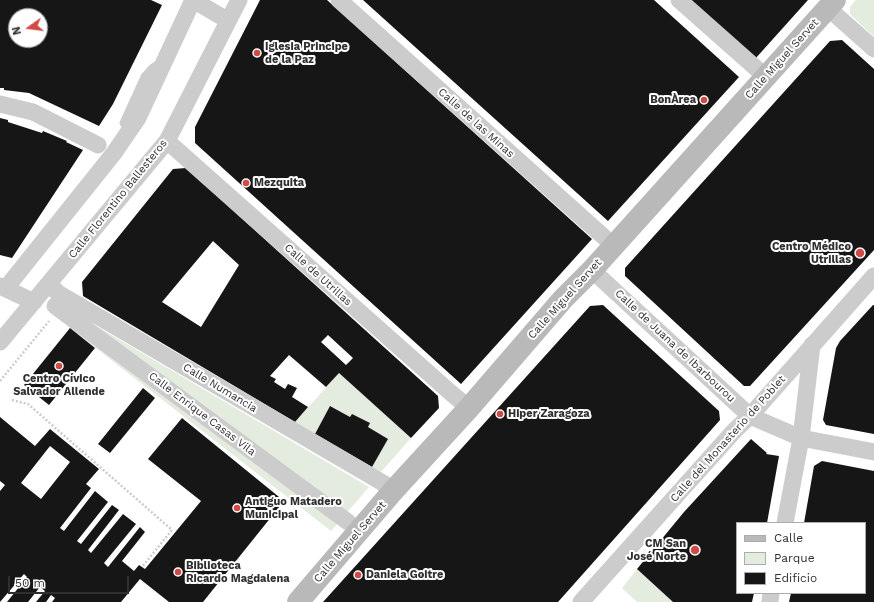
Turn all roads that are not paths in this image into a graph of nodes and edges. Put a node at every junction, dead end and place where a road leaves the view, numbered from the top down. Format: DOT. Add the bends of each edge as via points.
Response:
graph roads {
  1 [pos="193,0"];
  2 [pos="239,0"];
  3 [pos="339,0"];
  4 [pos="679,0"];
  5 [pos="832,4"];
  6 [pos="227,20"];
  7 [pos="874,49"];
  8 [pos="166,61"];
  9 [pos="766,77"];
  10 [pos="0,104"];
  11 [pos="124,123"];
  12 [pos="167,141"];
  13 [pos="98,145"];
  14 [pos="614,246"];
  15 [pos="592,270"];
  16 [pos="874,276"];
  17 [pos="49,284"];
  18 [pos="3,287"];
  19 [pos="34,302"];
  20 [pos="58,307"];
  21 [pos="0,342"];
  22 [pos="812,345"];
  23 [pos="469,408"];
  24 [pos="750,416"];
  25 [pos="801,438"];
  26 [pos="874,452"];
  27 [pos="393,491"];
  28 [pos="348,522"];
  29 [pos="785,522"];
  30 [pos="298,602"];
  31 [pos="581,602"];
  1 -- 6 [label="street"];
  1 -- 8 [label="street"];
  2 -- 6 [label="street, Calle Florentino Ballesteros"];
  3 -- 14 [label="street, Calle de las Minas"];
  4 -- 9 [label="street"];
  5 -- 7 [label="street"];
  5 -- 9 [label="main road, Calle Miguel Servet"];
  6 -- 12 [label="street, Calle Florentino Ballesteros"];
  8 -- 11 [label="lane" via="159,63 149,72"];
  8 -- 18 [label="street" via="129,132 97,175"];
  9 -- 14 [label="main road, Calle Miguel Servet"];
  10 -- 13 [label="street" via="32,112"];
  12 -- 17 [label="street, Calle Florentino Ballesteros"];
  12 -- 23 [label="street, Calle de Utrillas"];
  14 -- 15 [label="main road, Calle Miguel Servet"];
  15 -- 23 [label="main road, Calle Miguel Servet" via="563,299"];
  15 -- 24 [label="street, Calle de Juana de Ibarbourou"];
  16 -- 22 [label="street, Calle del Monasterio de Poblet"];
  17 -- 19 [label="street, Calle Florentino Ballesteros"];
  17 -- 27 [label="street, Calle Numancia" via="58,293"];
  18 -- 19 [label="street"];
  19 -- 21 [label="street, Calle Florentino Ballesteros"];
  20 -- 28 [label="street, Calle Enrique Casas Vila"];
  22 -- 24 [label="street, Calle del Monasterio de Poblet"];
  22 -- 25 [label="street"];
  23 -- 27 [label="main road, Calle Miguel Servet"];
  24 -- 25 [label="street, Calle de Juana de Ibarbourou"];
  24 -- 31 [label="street, Calle del Monasterio de Poblet"];
  25 -- 26 [label="street, Calle de Juana de Ibarbourou"];
  25 -- 29 [label="street"];
  27 -- 30 [label="main road, Calle Miguel Servet"];
}
